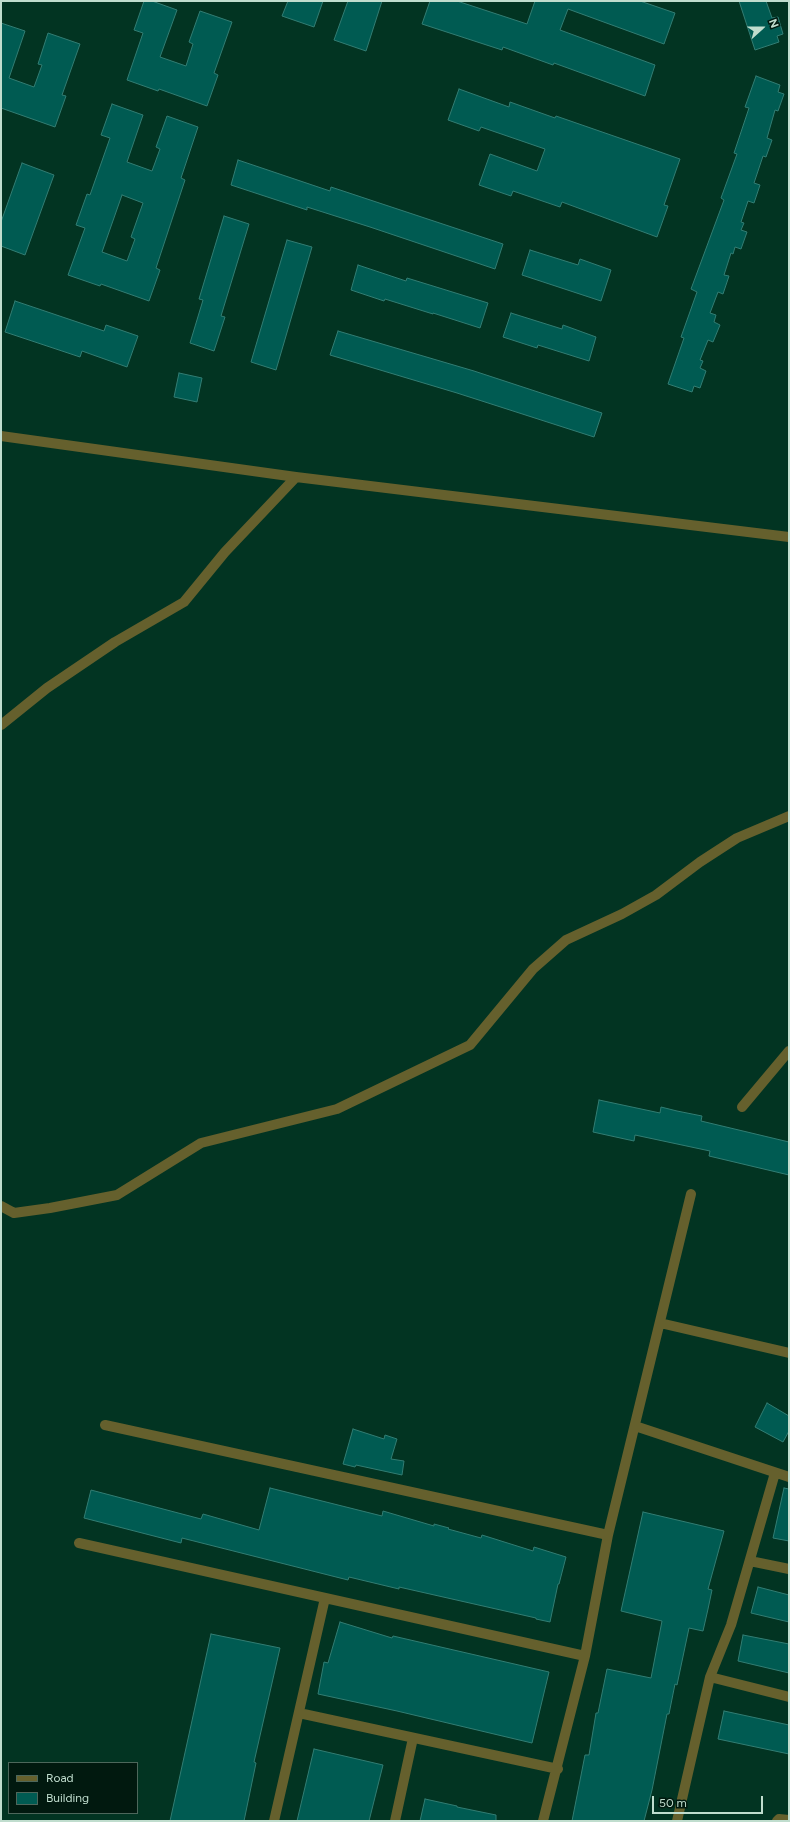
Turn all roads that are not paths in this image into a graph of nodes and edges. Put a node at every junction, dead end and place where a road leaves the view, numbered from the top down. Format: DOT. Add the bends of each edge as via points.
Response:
graph roads {
  1 [pos="1,436"];
  2 [pos="296,477"];
  3 [pos="789,537"];
  4 [pos="1,725"];
  5 [pos="789,816"];
  6 [pos="789,1052"];
  7 [pos="742,1107"];
  8 [pos="691,1194"];
  9 [pos="1,1206"];
  10 [pos="660,1323"];
  11 [pos="789,1353"];
  12 [pos="105,1425"];
  13 [pos="634,1426"];
  14 [pos="776,1474"];
  15 [pos="789,1477"];
  16 [pos="608,1535"];
  17 [pos="79,1543"];
  18 [pos="750,1561"];
  19 [pos="789,1569"];
  20 [pos="325,1598"];
  21 [pos="585,1656"];
  22 [pos="710,1677"];
  23 [pos="789,1697"];
  24 [pos="299,1713"];
  25 [pos="413,1738"];
  26 [pos="558,1769"];
  27 [pos="789,1820"];
  28 [pos="274,1821"];
  29 [pos="395,1821"];
  30 [pos="544,1821"];
  31 [pos="677,1821"];
  32 [pos="777,1821"];
  1 -- 2 [label="street"];
  2 -- 3 [label="street"];
  2 -- 4 [label="street" via="225,552 184,602 115,642 47,688"];
  5 -- 9 [label="street" via="737,838 656,895 566,940 533,969 470,1045 338,1109 202,1143 118,1195 14,1213"];
  6 -- 7 [label="street"];
  8 -- 10 [label="street"];
  10 -- 11 [label="street"];
  10 -- 13 [label="street"];
  12 -- 16 [label="street"];
  13 -- 14 [label="street"];
  13 -- 16 [label="street"];
  14 -- 15 [label="street"];
  14 -- 18 [label="street"];
  16 -- 21 [label="street"];
  17 -- 20 [label="street"];
  18 -- 19 [label="street"];
  18 -- 22 [label="street" via="731,1625"];
  20 -- 21 [label="street"];
  20 -- 24 [label="street"];
  21 -- 26 [label="street"];
  22 -- 23 [label="street"];
  22 -- 31 [label="street"];
  24 -- 25 [label="street"];
  24 -- 28 [label="street"];
  25 -- 26 [label="street"];
  25 -- 29 [label="street"];
  26 -- 30 [label="street"];
  27 -- 32 [label="street"];
}
